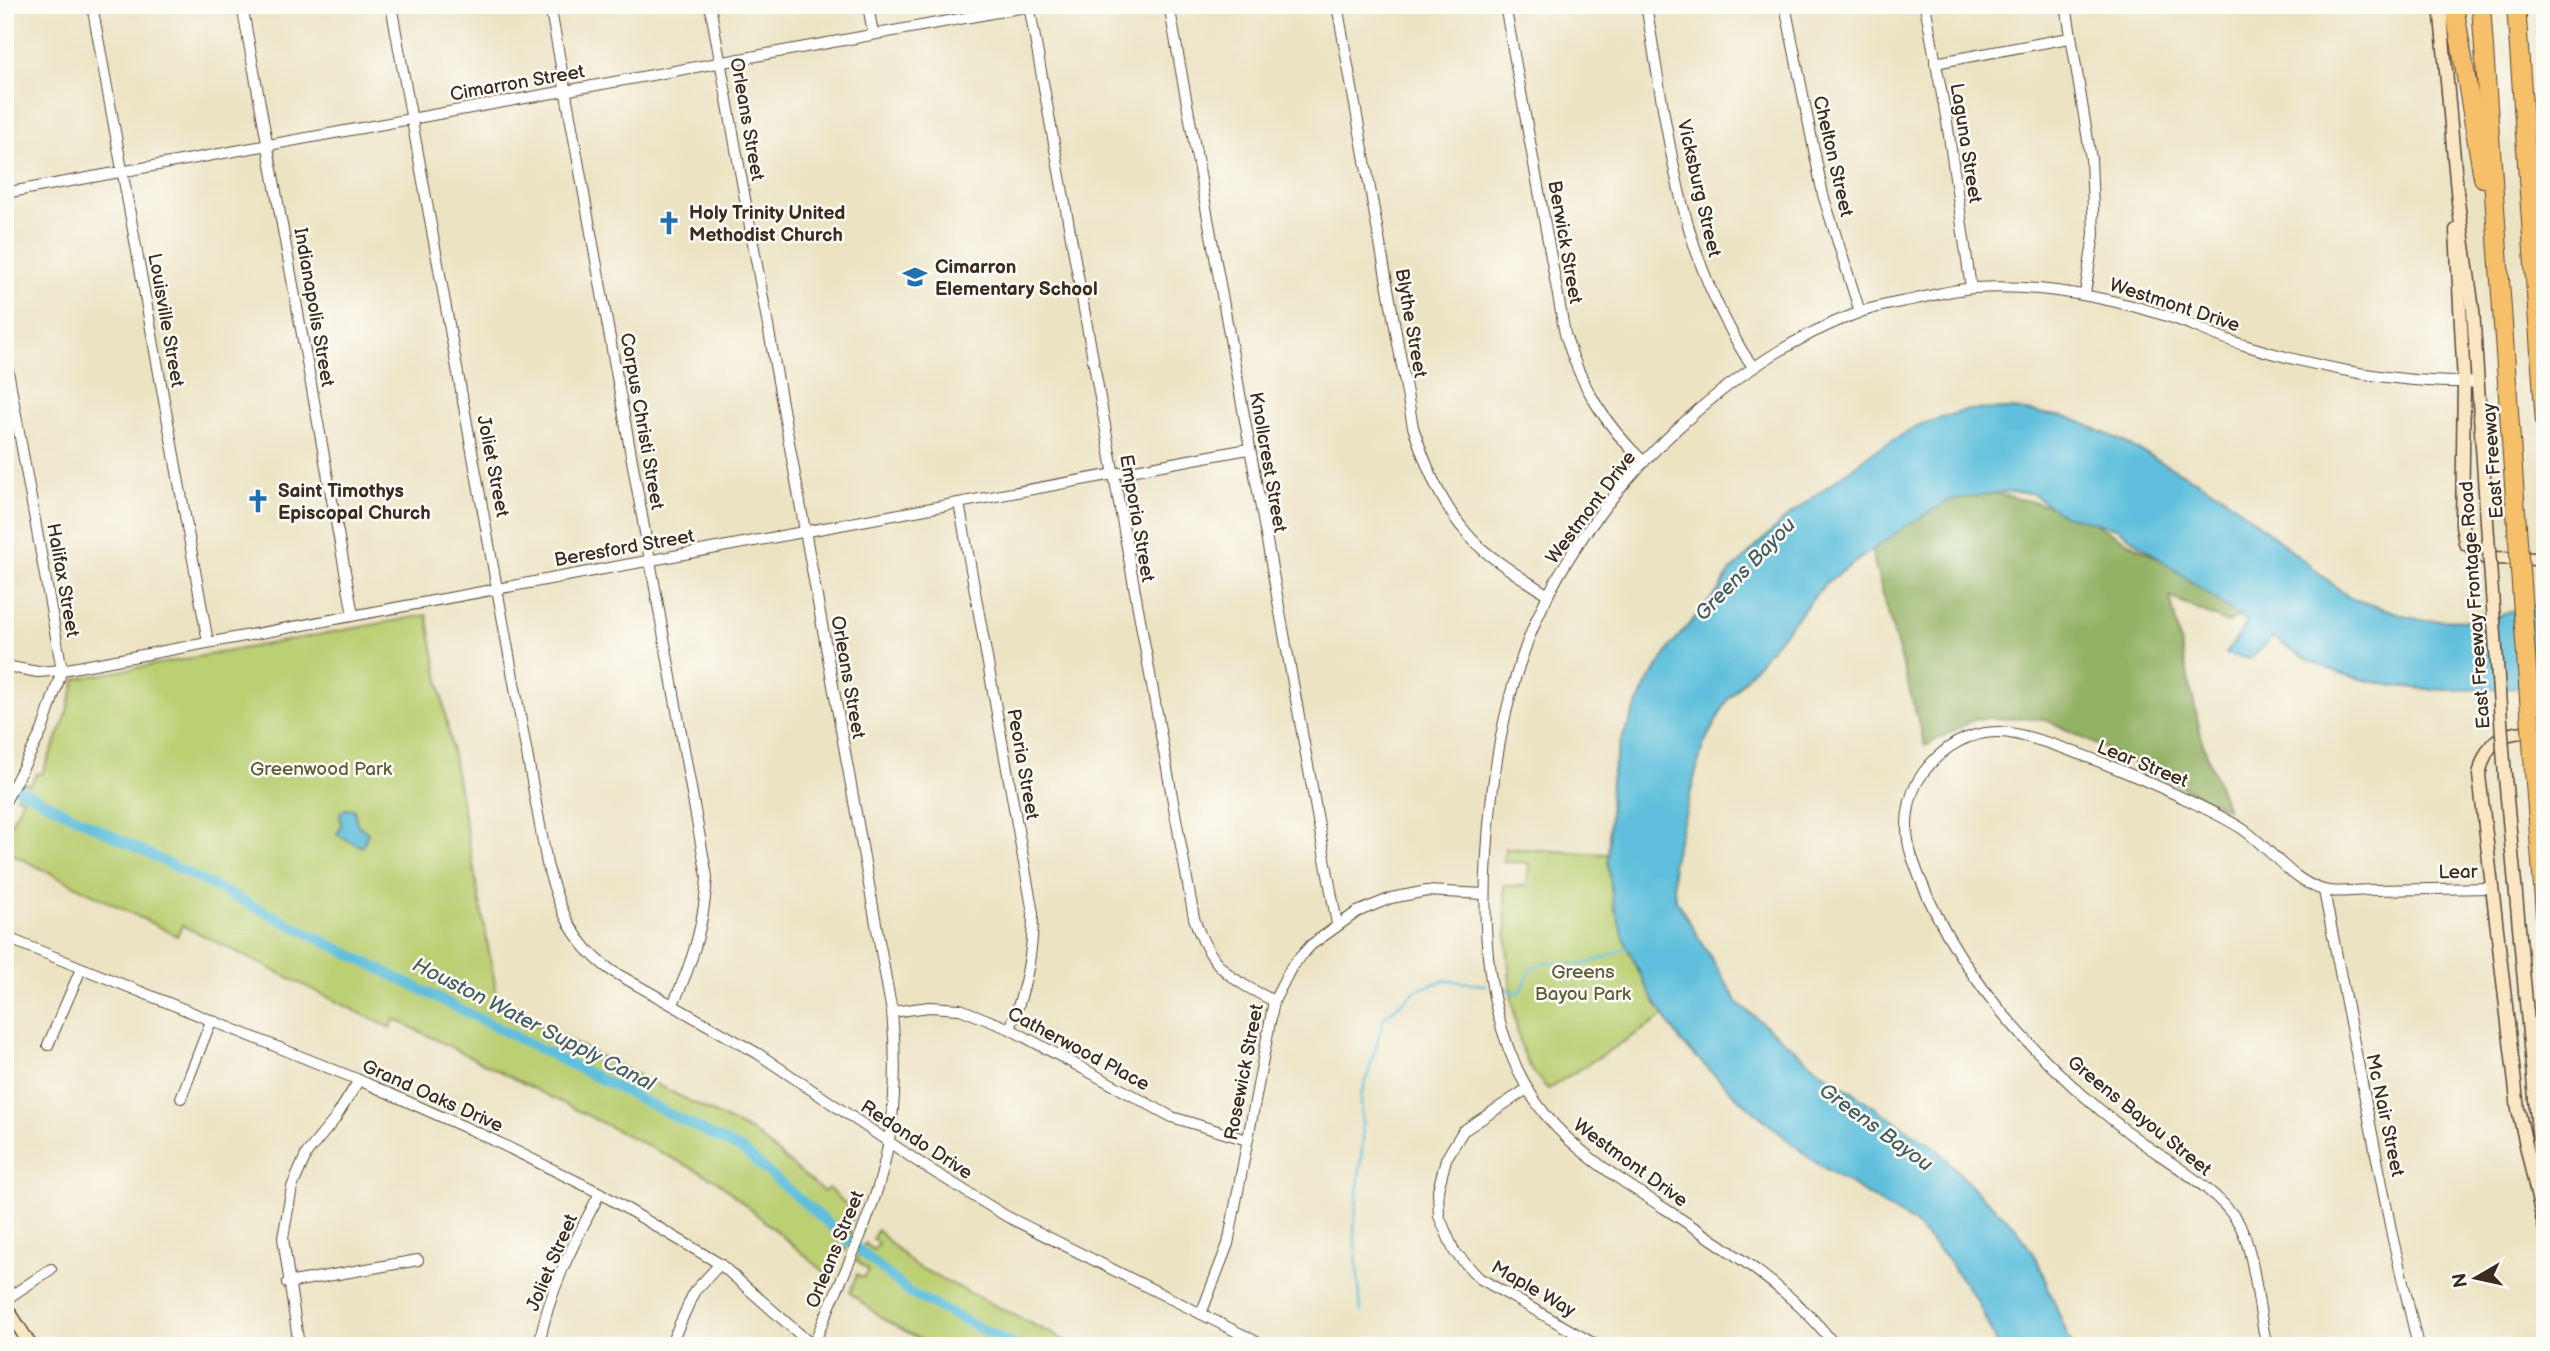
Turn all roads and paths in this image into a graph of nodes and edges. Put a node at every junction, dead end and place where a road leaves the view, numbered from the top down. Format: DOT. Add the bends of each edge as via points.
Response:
graph roads {
  1 [pos="92,5"];
  2 [pos="242,5"];
  3 [pos="391,5"];
  4 [pos="550,5"];
  5 [pos="710,5"];
  6 [pos="868,5"];
  7 [pos="1169,5"];
  8 [pos="1338,5"];
  9 [pos="1505,5"];
  10 [pos="1646,5"];
  11 [pos="1785,5"];
  12 [pos="1925,5"];
  13 [pos="2066,5"];
  14 [pos="2370,5"];
  15 [pos="2454,5"];
  16 [pos="2482,5"];
  17 [pos="2516,5"];
  18 [pos="1031,6"];
  19 [pos="2436,6"];
  20 [pos="873,34"];
  21 [pos="2069,38"];
  22 [pos="720,62"];
  23 [pos="1935,63"];
  24 [pos="565,91"];
  25 [pos="2545,116"];
  26 [pos="412,119"];
  27 [pos="267,146"];
  28 [pos="123,172"];
  29 [pos="5,193"];
  30 [pos="2458,202"];
  31 [pos="2534,270"];
  32 [pos="2500,281"];
  33 [pos="1971,288"];
  34 [pos="2085,294"];
  35 [pos="1860,312"];
  36 [pos="5,354"];
  37 [pos="1753,366"];
  38 [pos="2464,382"];
  39 [pos="2479,382"];
  40 [pos="2545,424"];
  41 [pos="1248,449"];
  42 [pos="1644,462"];
  43 [pos="1112,475"];
  44 [pos="959,503"];
  45 [pos="804,532"];
  46 [pos="2545,559"];
  47 [pos="651,560"];
  48 [pos="499,588"];
  49 [pos="1548,595"];
  50 [pos="353,615"];
  51 [pos="208,642"];
  52 [pos="5,666"];
  53 [pos="62,670"];
  54 [pos="2545,731"];
  55 [pos="7,798"];
  56 [pos="1911,855"];
  57 [pos="2492,888"];
  58 [pos="2324,891"];
  59 [pos="1484,894"];
  60 [pos="2545,914"];
  61 [pos="1337,924"];
  62 [pos="571,930"];
  63 [pos="5,937"];
  64 [pos="80,969"];
  65 [pos="1274,1001"];
  66 [pos="673,1004"];
  67 [pos="892,1012"];
  68 [pos="211,1021"];
  69 [pos="1010,1030"];
  70 [pos="48,1045"];
  71 [pos="359,1080"];
  72 [pos="1527,1089"];
  73 [pos="181,1098"];
  74 [pos="1247,1140"];
  75 [pos="888,1142"];
  76 [pos="600,1193"];
  77 [pos="2545,1203"];
  78 [pos="2545,1230"];
  79 [pos="418,1260"];
  80 [pos="720,1264"];
  81 [pos="51,1269"];
  82 [pos="287,1283"];
  83 [pos="5,1302"];
  84 [pos="1201,1314"];
  85 [pos="25,1344"];
  86 [pos="299,1346"];
  87 [pos="539,1346"];
  88 [pos="670,1346"];
  89 [pos="813,1346"];
  90 [pos="1265,1346"];
  91 [pos="1598,1346"];
  92 [pos="1835,1346"];
  93 [pos="2266,1346"];
  94 [pos="2418,1346"];
  1 -- 28 [label="street, Louisville Street"];
  2 -- 27 [label="street, Indianapolis Street"];
  3 -- 26 [label="street, Joliet Street"];
  4 -- 24 [label="street, Corpus Christi Street"];
  5 -- 22 [label="street, Orleans Street"];
  6 -- 20 [label="street"];
  7 -- 41 [label="street, Knollcrest Street"];
  8 -- 49 [label="street, Blythe Street" via="1413,427 1430,476 1447,507 1481,548"];
  9 -- 42 [label="street, Berwick Street" via="1575,369 1615,434"];
  10 -- 37 [label="street, Vicksburg Street" via="1691,244 1707,287"];
  11 -- 35 [label="street, Chelton Street" via="1823,195"];
  12 -- 23 [label="street, Laguna Street"];
  13 -- 21 [label="street"];
  14 -- 19 [label="street"];
  15 -- 32 [label="highway"];
  16 -- 32 [label="highway, East Freeway"];
  17 -- 31 [label="highway"];
  18 -- 20 [label="street, Cimarron Street"];
  18 -- 43 [label="street, Emporia Street"];
  19 -- 30 [label="main road, East Freeway Frontage Road"];
  20 -- 22 [label="street, Cimarron Street"];
  21 -- 23 [label="street"];
  21 -- 34 [label="street" via="2091,159 2094,234"];
  22 -- 24 [label="street, Cimarron Street"];
  22 -- 45 [label="street, Orleans Street"];
  23 -- 33 [label="street, Laguna Street"];
  24 -- 26 [label="street, Cimarron Street"];
  24 -- 47 [label="street, Corpus Christi Street"];
  25 -- 31 [label="highway"];
  26 -- 27 [label="street, Cimarron Street"];
  26 -- 48 [label="street, Joliet Street"];
  27 -- 28 [label="street, Cimarron Street"];
  27 -- 50 [label="street, Indianapolis Street"];
  28 -- 29 [label="street, Cimarron Street"];
  28 -- 51 [label="street, Louisville Street"];
  30 -- 38 [label="main road" via="2455,248"];
  30 -- 39 [label="main road, East Freeway Frontage Road"];
  31 -- 40 [label="highway"];
  32 -- 60 [label="highway, East Freeway, bridge"];
  33 -- 34 [label="street, Westmont Drive"];
  33 -- 35 [label="street, Westmont Drive"];
  34 -- 38 [label="street, Westmont Drive" via="2329,368 2399,380"];
  35 -- 37 [label="street, Westmont Drive"];
  36 -- 53 [label="street, Halifax Street"];
  37 -- 42 [label="street, Westmont Drive" via="1681,424"];
  38 -- 39 [label="street, Westmont Drive"];
  38 -- 46 [label="main road" via="2465,543 2485,558"];
  39 -- 77 [label="main road, East Freeway Frontage Road, bridge" via="2505,777"];
  41 -- 43 [label="street, Beresford Street"];
  41 -- 61 [label="street, Knollcrest Street"];
  42 -- 49 [label="street, Westmont Drive" via="1575,551"];
  43 -- 44 [label="street, Beresford Street"];
  43 -- 65 [label="street, Emporia Street" via="1201,941 1218,967"];
  44 -- 45 [label="street, Beresford Street"];
  44 -- 69 [label="street, Peoria Street" via="1033,913 1027,985"];
  45 -- 47 [label="street, Beresford Street"];
  45 -- 67 [label="street, Orleans Street"];
  47 -- 48 [label="street, Beresford Street"];
  47 -- 66 [label="street, Corpus Christi Street" via="707,877 704,918 692,963"];
  48 -- 50 [label="street, Beresford Street"];
  48 -- 62 [label="street, Joliet Street" via="547,864"];
  49 -- 59 [label="street, Westmont Drive" via="1520,664 1494,764"];
  50 -- 51 [label="street, Beresford Street"];
  51 -- 53 [label="street, Beresford Street"];
  52 -- 53 [label="street, Beresford Street"];
  53 -- 55 [label="street, Halifax Street" via="53,704"];
  54 -- 57 [label="main road" via="2509,732 2483,755 2479,775"];
  56 -- 58 [label="street, Lear Street" via="1907,817 1918,779 1935,757 1964,738 1997,731 2032,737 2221,815 2260,841 2292,872"];
  56 -- 93 [label="street, Greens Bayou Street" via="1957,949 1998,1008 2035,1050 2084,1098 2219,1201 2238,1222 2248,1246"];
  57 -- 58 [label="street, Lear"];
  57 -- 78 [label="main road" via="2518,1109"];
  58 -- 94 [label="street, Mc Nair Street"];
  59 -- 61 [label="street, Rosewick Street" via="1427,891 1391,898"];
  59 -- 72 [label="street, Westmont Drive" via="1494,999 1505,1043"];
  61 -- 65 [label="street, Rosewick Street" via="1292,966"];
  62 -- 66 [label="street, Redondo Drive" via="592,957"];
  63 -- 64 [label="street, Grand Oaks Drive"];
  64 -- 68 [label="street, Grand Oaks Drive"];
  64 -- 70 [label="street"];
  65 -- 74 [label="street, Rosewick Street"];
  66 -- 75 [label="street, Redondo Drive" via="757,1053"];
  67 -- 69 [label="street, Catherwood Place" via="960,1009"];
  67 -- 75 [label="street, Orleans Street" via="896,1056"];
  68 -- 71 [label="street, Grand Oaks Drive"];
  68 -- 73 [label="street"];
  69 -- 74 [label="street, Catherwood Place" via="1172,1117"];
  71 -- 76 [label="street, Grand Oaks Drive"];
  71 -- 82 [label="street" via="307,1153 292,1187 283,1238"];
  72 -- 91 [label="street, Maple Way" via="1463,1131 1446,1159 1438,1190 1439,1216 1454,1251 1479,1278"];
  72 -- 92 [label="street, Westmont Drive" via="1557,1129 1588,1157 1791,1296"];
  74 -- 84 [label="street, Rosewick Street" via="1228,1244"];
  75 -- 84 [label="street, Redondo Drive" via="1006,1216"];
  75 -- 89 [label="street, Orleans Street" via="879,1185"];
  76 -- 80 [label="street, Grand Oaks Drive"];
  76 -- 87 [label="street, Joliet Street" via="570,1251"];
  79 -- 82 [label="street"];
  80 -- 88 [label="street" via="694,1292"];
  80 -- 89 [label="street, Grand Oaks Drive"];
  81 -- 83 [label="street"];
  82 -- 86 [label="street"];
  83 -- 85 [label="main road"];
  84 -- 90 [label="street, Redondo Drive"];
}
